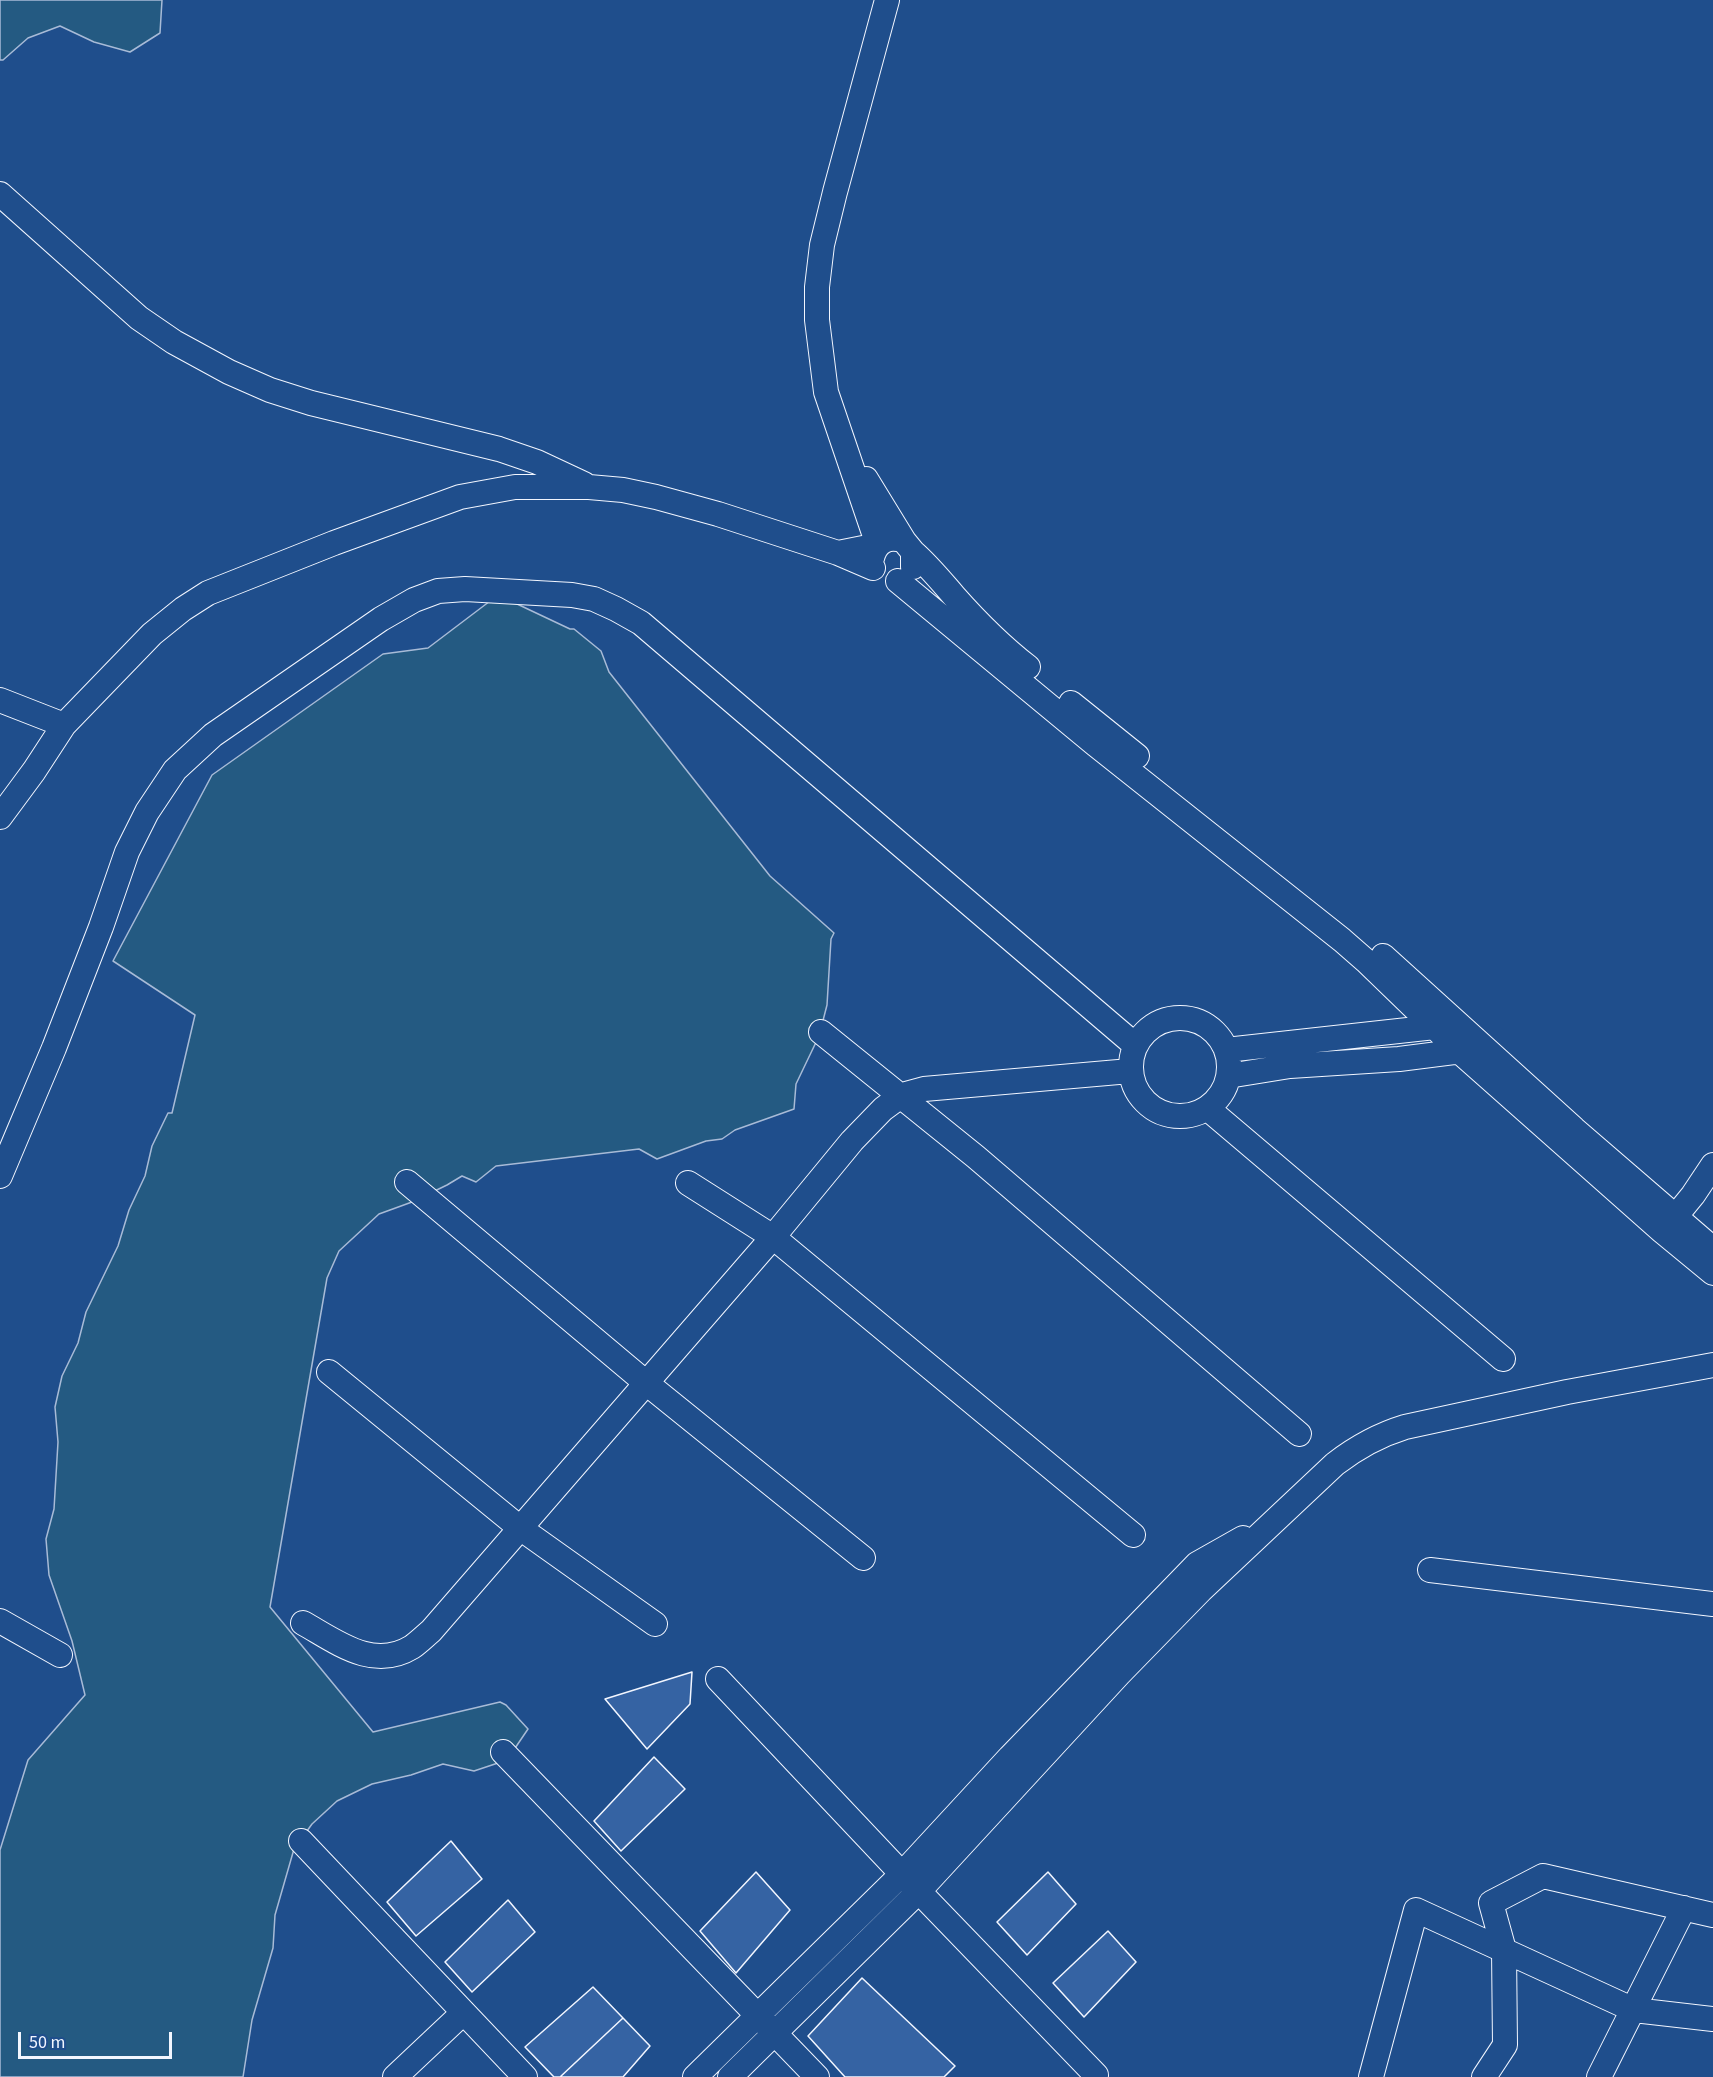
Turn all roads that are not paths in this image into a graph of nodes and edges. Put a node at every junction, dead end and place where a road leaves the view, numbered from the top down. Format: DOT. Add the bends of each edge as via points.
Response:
graph roads {
  1 [pos="887,0"];
  2 [pos="0,195"];
  3 [pos="845,443"];
  4 [pos="589,487"];
  5 [pos="909,546"];
  6 [pos="875,556"];
  7 [pos="898,581"];
  8 [pos="0,700"];
  9 [pos="64,725"];
  10 [pos="0,817"];
  11 [pos="1458,1025"];
  12 [pos="1433,1027"];
  13 [pos="821,1032"];
  14 [pos="1135,1046"];
  15 [pos="1226,1050"];
  16 [pos="1472,1050"];
  17 [pos="1289,1054"];
  18 [pos="1131,1071"];
  19 [pos="1228,1076"];
  20 [pos="902,1095"];
  21 [pos="1207,1108"];
  22 [pos="1713,1165"];
  23 [pos="0,1176"];
  24 [pos="407,1182"];
  25 [pos="688,1183"];
  26 [pos="1675,1217"];
  27 [pos="773,1237"];
  28 [pos="1713,1249"];
  29 [pos="1713,1273"];
  30 [pos="1503,1359"];
  31 [pos="1713,1365"];
  32 [pos="329,1372"];
  33 [pos="645,1382"];
  34 [pos="1299,1434"];
  35 [pos="520,1528"];
  36 [pos="1133,1535"];
  37 [pos="863,1558"];
  38 [pos="1430,1570"];
  39 [pos="1713,1604"];
  40 [pos="0,1621"];
  41 [pos="303,1623"];
  42 [pos="655,1624"];
  43 [pos="60,1655"];
  44 [pos="1112,1666"];
  45 [pos="718,1679"];
  46 [pos="503,1752"];
  47 [pos="1010,1757"];
  48 [pos="1028,1774"];
  49 [pos="975,1795"];
  50 [pos="992,1812"];
  51 [pos="301,1841"];
  52 [pos="910,1883"];
  53 [pos="1684,1908"];
  54 [pos="1713,1915"];
  55 [pos="1504,1950"];
  56 [pos="1634,2010"];
  57 [pos="463,2013"];
  58 [pos="758,2016"];
  59 [pos="1713,2019"];
  60 [pos="774,2035"];
  61 [pos="1096,2075"];
  62 [pos="395,2077"];
  63 [pos="525,2077"];
  64 [pos="695,2077"];
  65 [pos="730,2077"];
  66 [pos="817,2077"];
  67 [pos="1371,2077"];
  68 [pos="1484,2077"];
  69 [pos="1599,2077"];
  1 -- 3 [label="street" via="822,245 817,287 826,392"];
  2 -- 4 [label="street" via="139,318 229,372 310,402 499,449"];
  3 -- 5 [label="street"];
  3 -- 6 [label="street"];
  4 -- 6 [label="street" via="675,501 838,553"];
  4 -- 9 [label="street" via="515,488 460,497 208,593 152,634"];
  5 -- 6 [label="street" via="893,538"];
  5 -- 7 [label="street" via="915,564 909,575"];
  5 -- 11 [label="street" via="1008,651 1326,906"];
  6 -- 7 [label="street" via="884,579"];
  7 -- 12 [label="street" via="1342,940"];
  8 -- 9 [label="street"];
  9 -- 10 [label="street"];
  11 -- 12 [label="street"];
  11 -- 16 [label="street"];
  12 -- 16 [label="street"];
  12 -- 17 [label="street"];
  13 -- 20 [label="street"];
  14 -- 15 [label="street" via="1142,1035 1163,1020 1188,1018 1212,1029"];
  14 -- 18 [label="street"];
  14 -- 23 [label="street" via="640,623 594,599 572,595 438,591 381,619 213,735 175,770 127,852 54,1048"];
  15 -- 17 [label="street"];
  15 -- 19 [label="street"];
  16 -- 17 [label="street" via="1399,1059"];
  16 -- 26 [label="street"];
  16 -- 29 [label="street" via="1662,1231"];
  17 -- 19 [label="street"];
  18 -- 20 [label="street" via="935,1088"];
  18 -- 21 [label="street" via="1139,1095 1158,1112 1183,1116"];
  19 -- 21 [label="street" via="1217,1099"];
  20 -- 27 [label="street" via="852,1141"];
  20 -- 34 [label="street"];
  21 -- 30 [label="street"];
  22 -- 26 [label="street"];
  24 -- 33 [label="street"];
  25 -- 27 [label="street"];
  26 -- 28 [label="street"];
  27 -- 33 [label="street"];
  27 -- 36 [label="street"];
  31 -- 44 [label="street" via="1556,1394 1380,1435 1335,1464 1201,1590"];
  32 -- 35 [label="street"];
  33 -- 35 [label="street"];
  33 -- 37 [label="street"];
  35 -- 41 [label="street" via="431,1631 412,1647 377,1658 351,1650"];
  35 -- 42 [label="street"];
  38 -- 39 [label="street"];
  40 -- 43 [label="street"];
  44 -- 47 [label="street"];
  44 -- 48 [label="street"];
  45 -- 52 [label="street"];
  46 -- 58 [label="street"];
  47 -- 48 [label="street"];
  47 -- 49 [label="street"];
  48 -- 50 [label="street"];
  49 -- 50 [label="street"];
  49 -- 52 [label="street"];
  50 -- 52 [label="street"];
  51 -- 57 [label="street"];
  52 -- 58 [label="street"];
  52 -- 60 [label="street"];
  52 -- 61 [label="street"];
  53 -- 54 [label="street"];
  53 -- 55 [label="street" via="1543,1876 1491,1903"];
  53 -- 56 [label="street"];
  55 -- 56 [label="street"];
  55 -- 67 [label="street" via="1416,1910"];
  55 -- 68 [label="street" via="1505,2045"];
  56 -- 59 [label="street"];
  56 -- 69 [label="street"];
  57 -- 62 [label="street"];
  57 -- 63 [label="street"];
  58 -- 60 [label="street"];
  58 -- 64 [label="street"];
  60 -- 65 [label="street"];
  60 -- 66 [label="street"];
}
